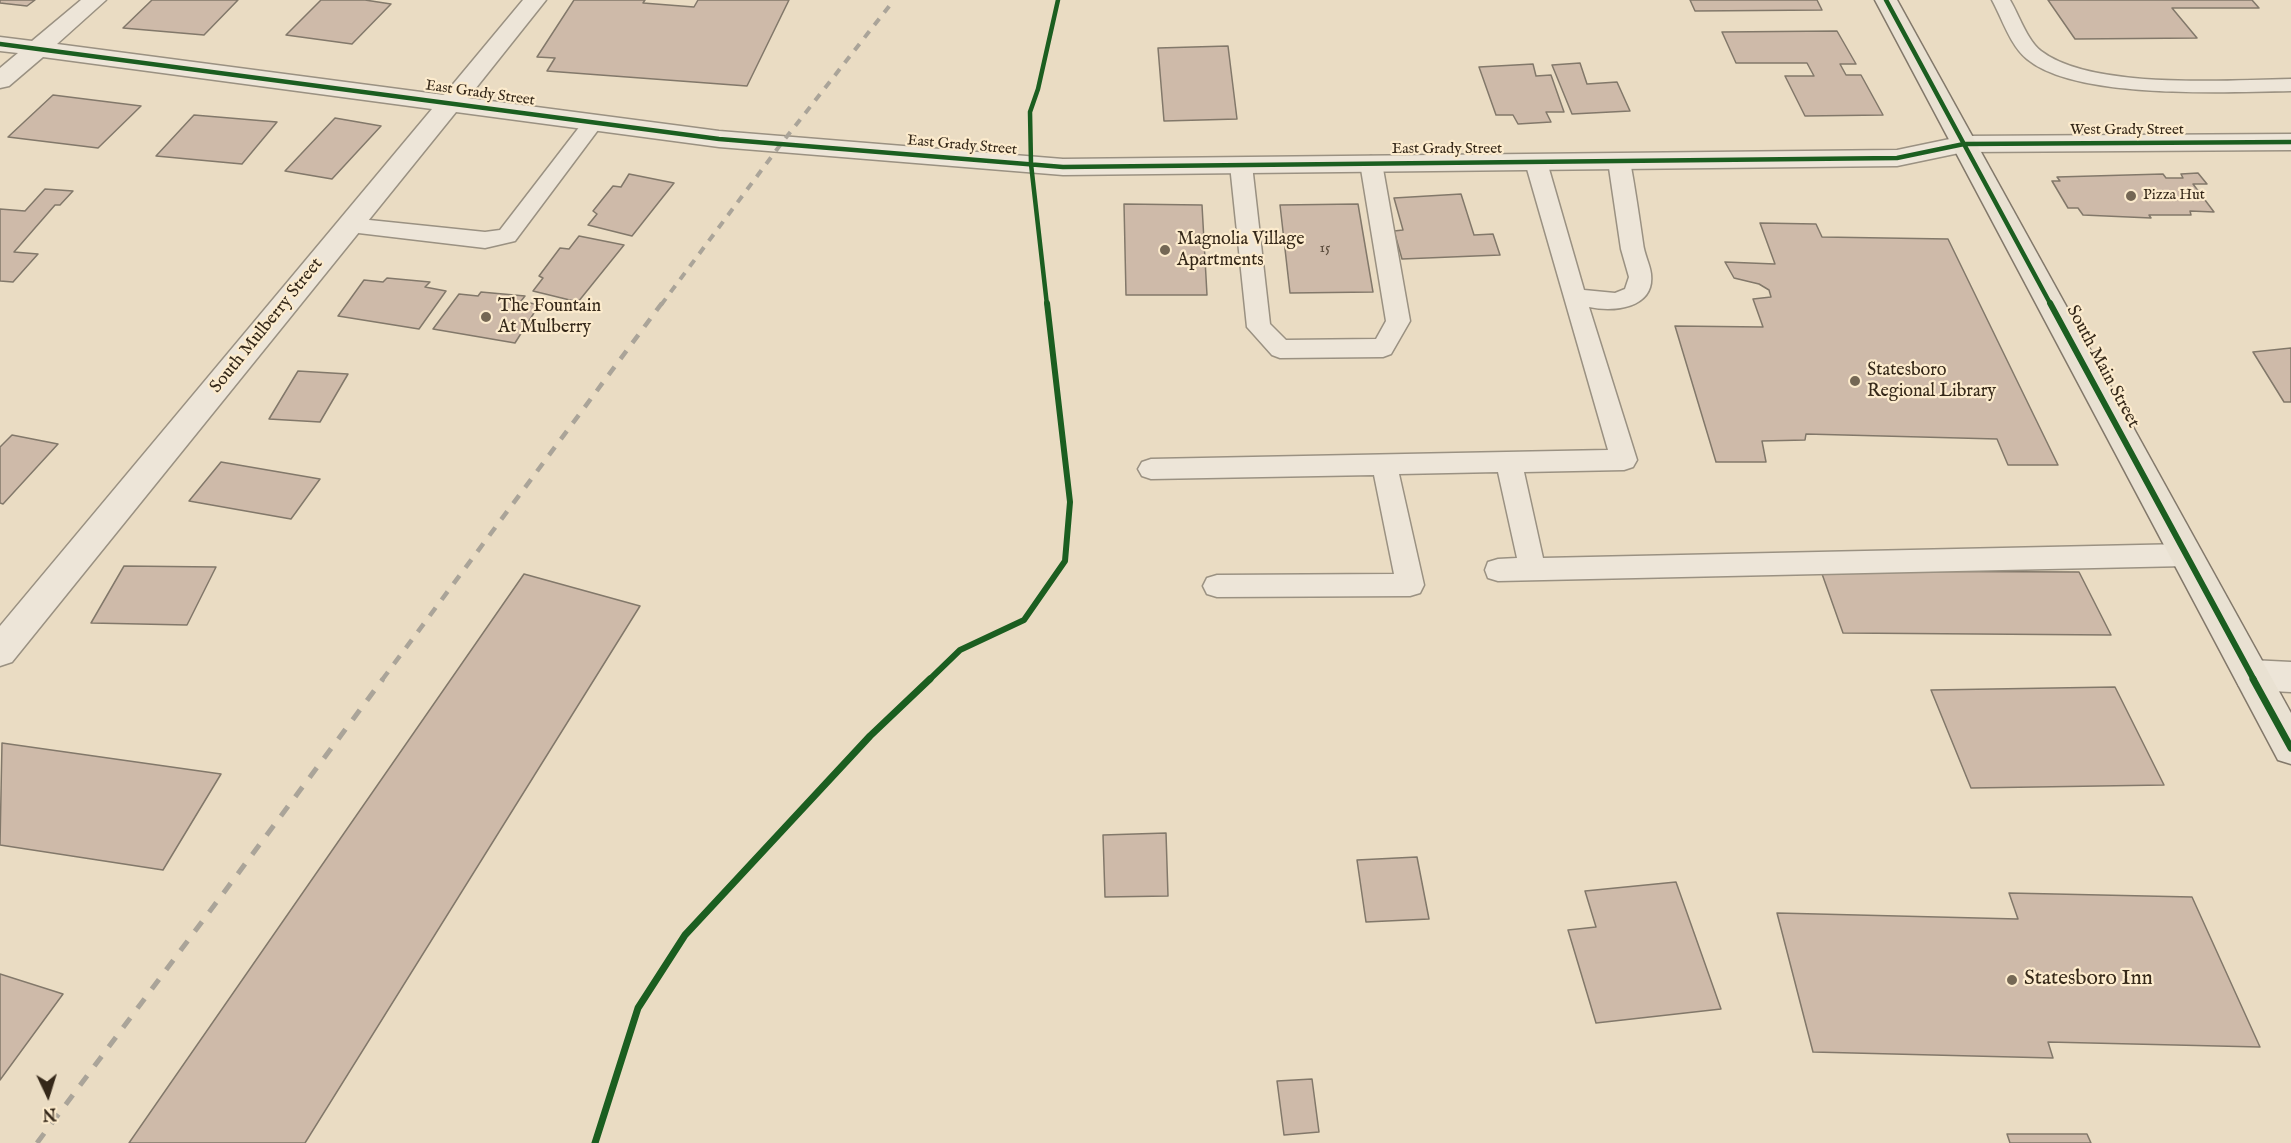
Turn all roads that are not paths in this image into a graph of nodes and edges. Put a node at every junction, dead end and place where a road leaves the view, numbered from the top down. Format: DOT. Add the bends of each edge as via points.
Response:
graph roads {
  1 [pos="95,0"];
  2 [pos="535,0"];
  3 [pos="1886,0"];
  4 [pos="2001,0"];
  5 [pos="0,44"];
  6 [pos="39,49"];
  7 [pos="0,81"];
  8 [pos="2282,85"];
  9 [pos="451,102"];
  10 [pos="2291,108"];
  11 [pos="594,122"];
  12 [pos="2291,142"];
  13 [pos="1964,144"];
  14 [pos="1619,161"];
  15 [pos="1536,162"];
  16 [pos="1371,163"];
  17 [pos="1241,165"];
  18 [pos="350,225"];
  19 [pos="1574,297"];
  20 [pos="1509,462"];
  21 [pos="1384,464"];
  22 [pos="1151,469"];
  23 [pos="2186,555"];
  24 [pos="1532,568"];
  25 [pos="1498,570"];
  26 [pos="1217,586"];
  27 [pos="0,651"];
  28 [pos="2251,675"];
  29 [pos="2291,677"];
  30 [pos="2291,748"];
  1 -- 6 [label="street"];
  2 -- 9 [label="street, South Mulberry Street"];
  3 -- 13 [label="main road, South Main Street"];
  4 -- 8 [label="lane" via="2033,54 2052,66 2078,74 2132,84"];
  5 -- 6 [label="street, East Grady Street"];
  6 -- 7 [label="street"];
  6 -- 9 [label="street, East Grady Street"];
  8 -- 10 [label="lane"];
  9 -- 11 [label="street, East Grady Street"];
  9 -- 18 [label="street, South Mulberry Street"];
  11 -- 17 [label="street, East Grady Street" via="719,139 1063,167"];
  11 -- 18 [label="lane" via="507,236 485,240"];
  12 -- 13 [label="street, West Grady Street"];
  13 -- 14 [label="street, East Grady Street" via="1897,158"];
  13 -- 23 [label="main road, South Main Street"];
  14 -- 15 [label="street, East Grady Street"];
  14 -- 19 [label="lane" via="1640,278 1635,292 1621,301 1597,302"];
  15 -- 16 [label="street, East Grady Street"];
  15 -- 19 [label="lane"];
  16 -- 17 [label="street, East Grady Street"];
  16 -- 17 [label="lane" via="1398,321 1383,348 1280,349 1259,327"];
  18 -- 27 [label="street, South Mulberry Street"];
  19 -- 20 [label="lane" via="1624,460"];
  20 -- 21 [label="lane"];
  20 -- 24 [label="lane"];
  21 -- 22 [label="lane"];
  21 -- 26 [label="lane" via="1410,585"];
  23 -- 24 [label="lane"];
  23 -- 28 [label="main road, South Main Street"];
  24 -- 25 [label="lane"];
  28 -- 29 [label="street"];
  28 -- 30 [label="main road, South Main Street"];
}
